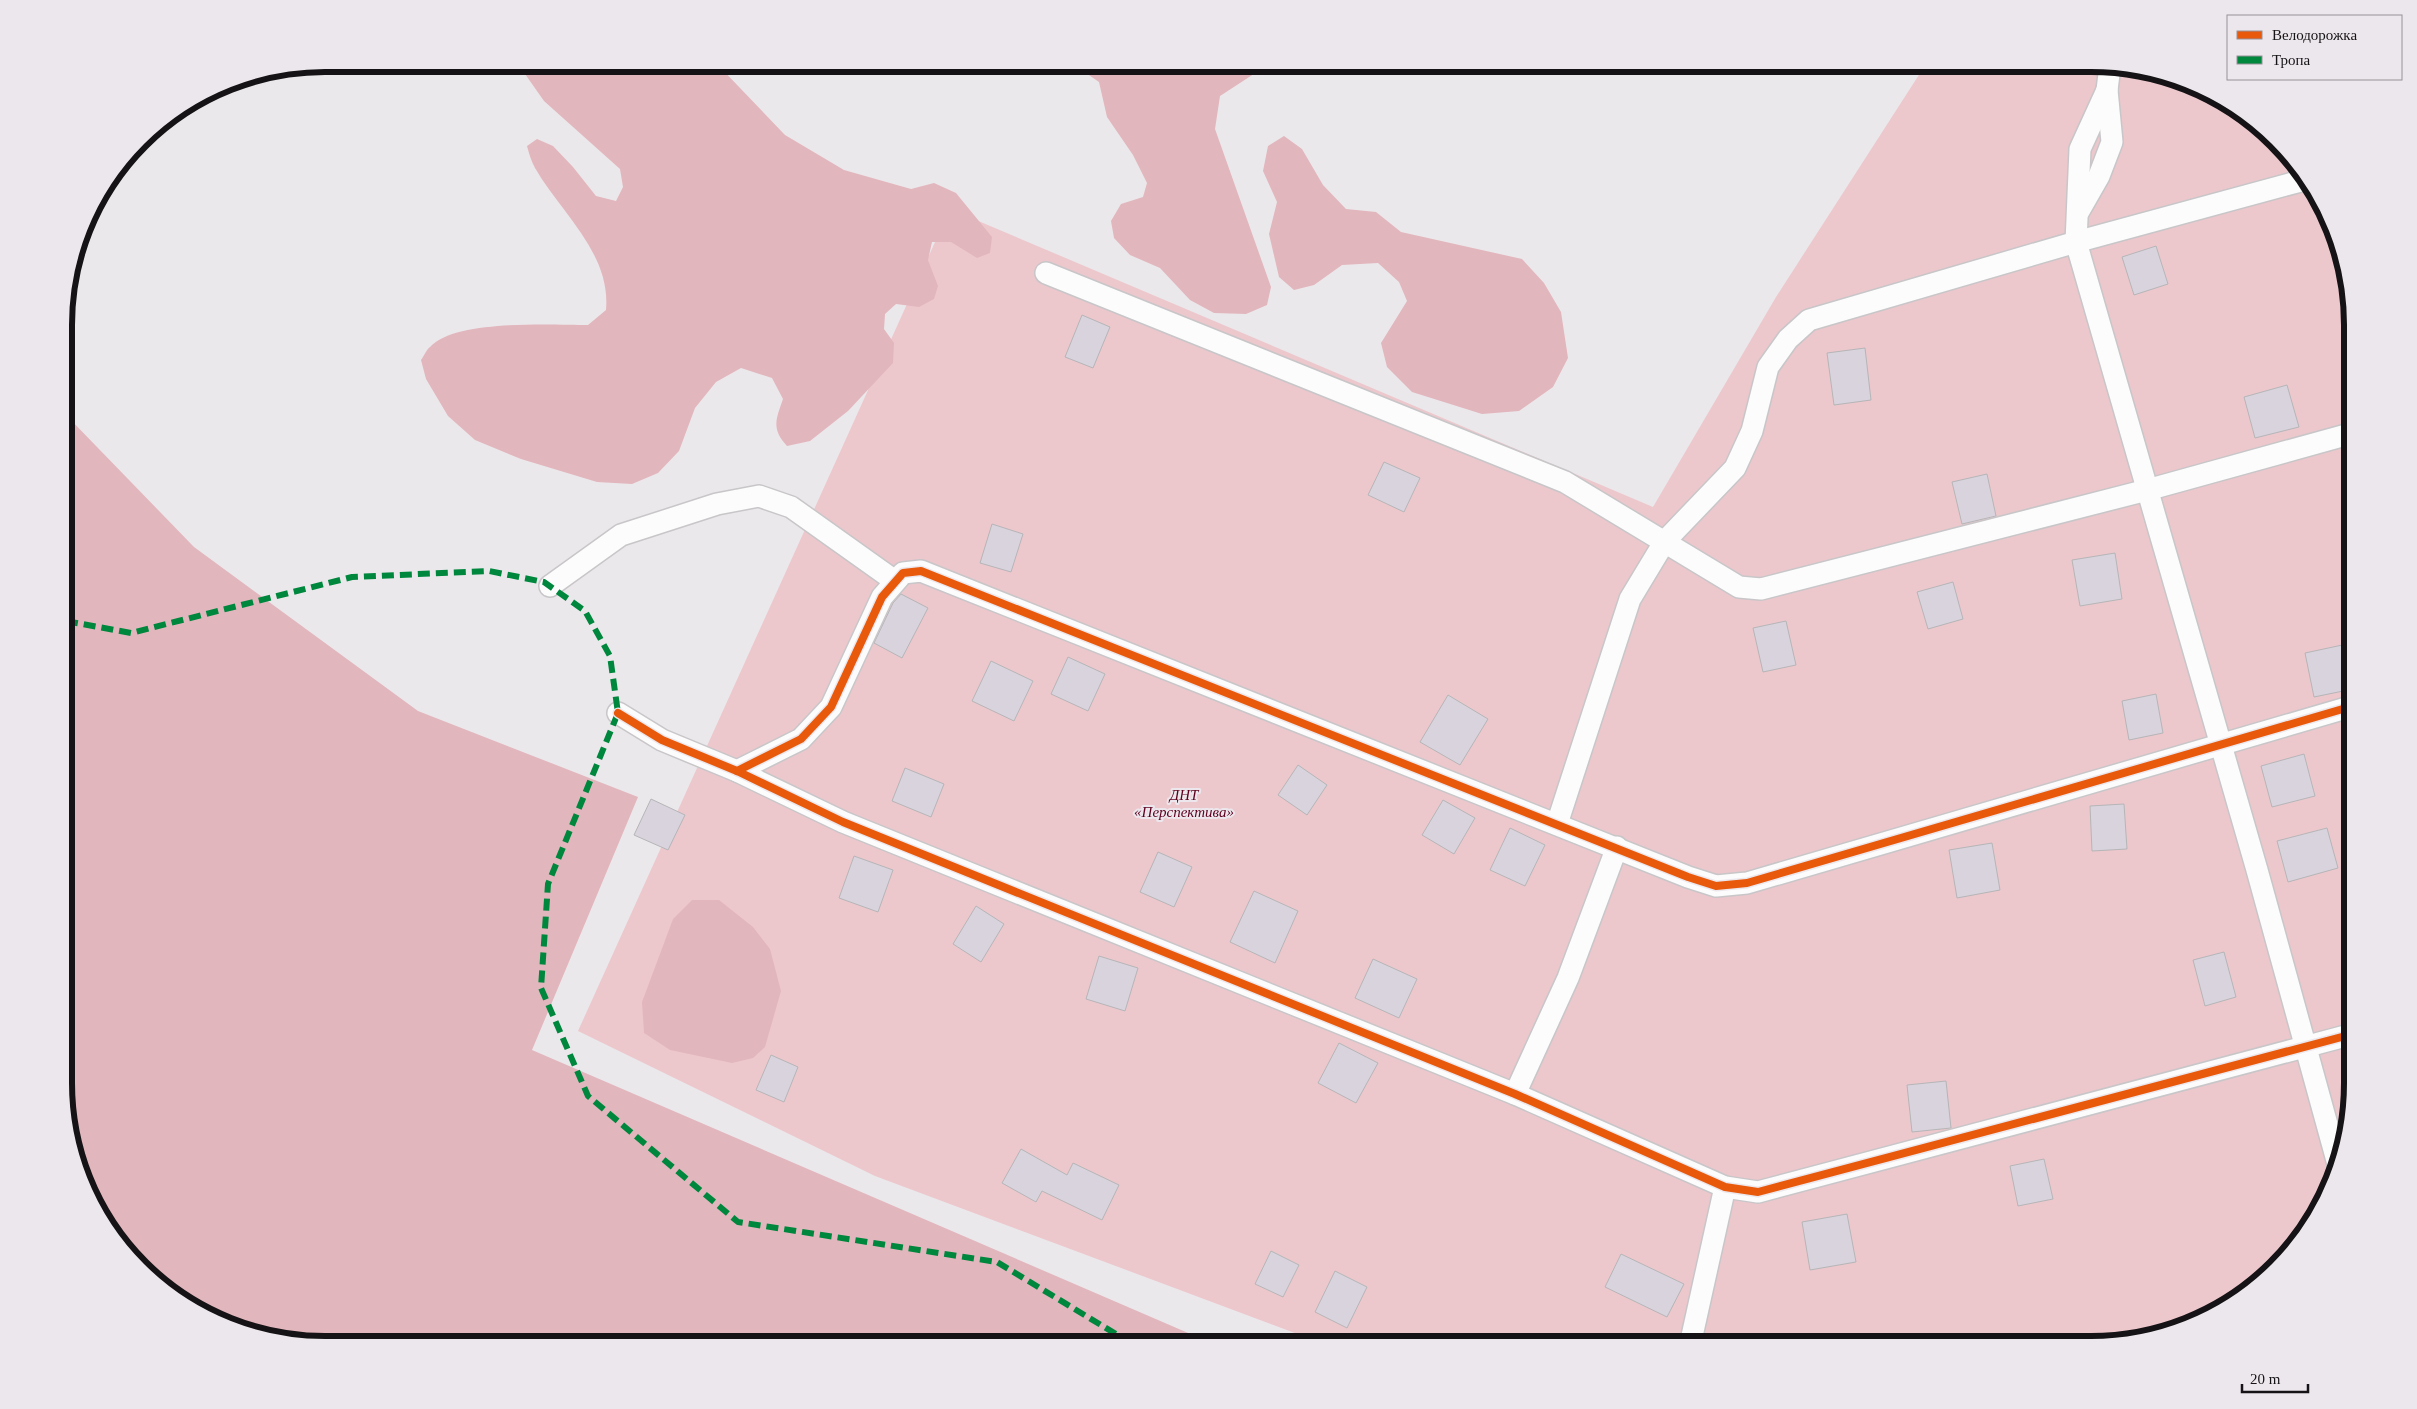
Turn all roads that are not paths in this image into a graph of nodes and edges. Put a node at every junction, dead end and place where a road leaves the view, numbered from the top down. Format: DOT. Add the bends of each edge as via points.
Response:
graph roads {
  1 [pos="2109,73"];
  2 [pos="2299,181"];
  3 [pos="2076,242"];
  4 [pos="1046,273"];
  5 [pos="2344,436"];
  6 [pos="2147,490"];
  7 [pos="1665,542"];
  8 [pos="896,581"];
  9 [pos="550,586"];
  10 [pos="2344,709"];
  11 [pos="618,713"];
  12 [pos="2221,744"];
  13 [pos="737,771"];
  14 [pos="1557,824"];
  15 [pos="1617,847"];
  16 [pos="2344,1036"];
  17 [pos="2306,1047"];
  18 [pos="1515,1094"];
  19 [pos="2335,1153"];
  20 [pos="1725,1187"];
  21 [pos="1692,1336"];
  1 -- 3 [label="street" via="2107,90 2080,149"];
  2 -- 3 [label="street"];
  3 -- 6 [label="street"];
  3 -- 7 [label="street" via="1809,320 1788,340 1768,367 1752,431 1735,468"];
  4 -- 7 [label="street" via="1565,482"];
  5 -- 6 [label="street"];
  6 -- 7 [label="street" via="1761,589 1740,587"];
  6 -- 12 [label="street"];
  7 -- 14 [label="street" via="1630,598"];
  8 -- 9 [label="street" via="791,507 760,496 717,504 621,535"];
  8 -- 13 [label="street" via="882,596 832,707 801,739"];
  8 -- 14 [label="street" via="903,573 921,571"];
  10 -- 12 [label="street"];
  11 -- 13 [label="street" via="662,740"];
  12 -- 15 [label="street" via="1747,883 1716,886"];
  12 -- 17 [label="street"];
  13 -- 18 [label="street" via="843,822"];
  14 -- 15 [label="street"];
  15 -- 18 [label="street" via="1568,978"];
  16 -- 17 [label="street"];
  17 -- 19 [label="street"];
  17 -- 20 [label="street" via="1758,1192"];
  18 -- 20 [label="street"];
  20 -- 21 [label="street"];
}
